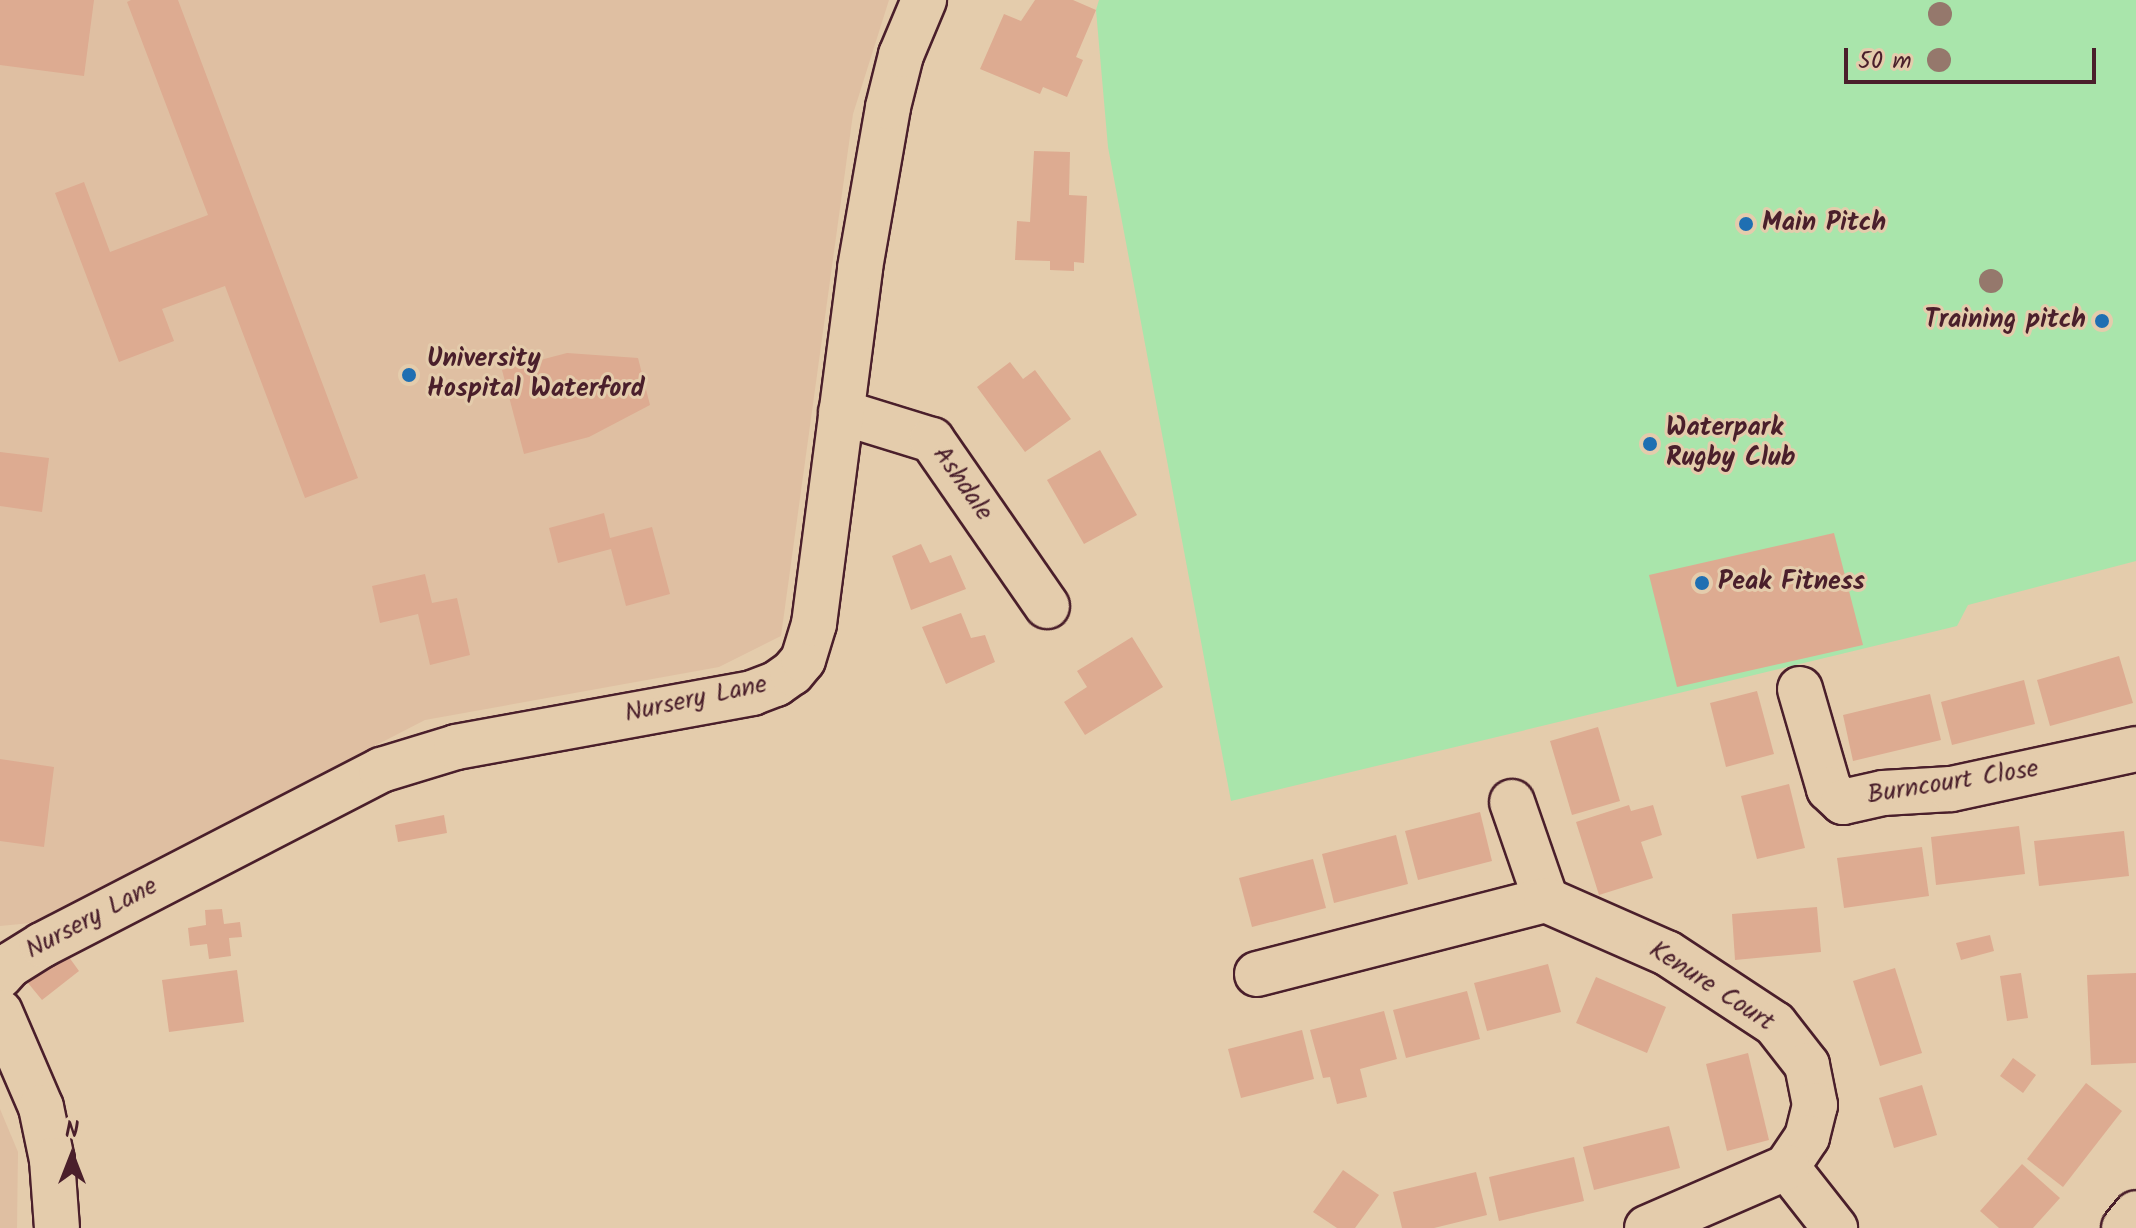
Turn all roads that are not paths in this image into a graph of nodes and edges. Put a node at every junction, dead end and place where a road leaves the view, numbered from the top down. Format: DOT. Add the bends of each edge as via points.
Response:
graph roads {
  1 [pos="917,16"];
  2 [pos="841,412"];
  3 [pos="1047,606"];
  4 [pos="1800,689"];
  5 [pos="2136,749"];
  6 [pos="1512,802"];
  7 [pos="1546,900"];
  8 [pos="1257,974"];
  9 [pos="0,976"];
  10 [pos="0,1012"];
  11 [pos="1787,1167"];
  12 [pos="2136,1213"];
  13 [pos="57,1228"];
  14 [pos="1647,1228"];
  15 [pos="1835,1228"];
  16 [pos="2124,1228"];
  1 -- 2 [label="street, Nursery Lane" via="883,129"];
  2 -- 3 [label="street, Ashdale" via="932,440"];
  2 -- 9 [label="street, Nursery Lane" via="814,624 803,660 776,684 752,693 456,747 381,770 42,945"];
  4 -- 5 [label="street, Burncourt Close" via="1829,789 1843,802 1883,793 1951,789"];
  6 -- 7 [label="street"];
  7 -- 8 [label="street"];
  7 -- 11 [label="street, Kenure Court" via="1667,953 1775,1024 1807,1065 1815,1105 1807,1137"];
  10 -- 13 [label="street" via="41,1107"];
  11 -- 14 [label="street"];
  11 -- 15 [label="street"];
  12 -- 16 [label="street"];
}
